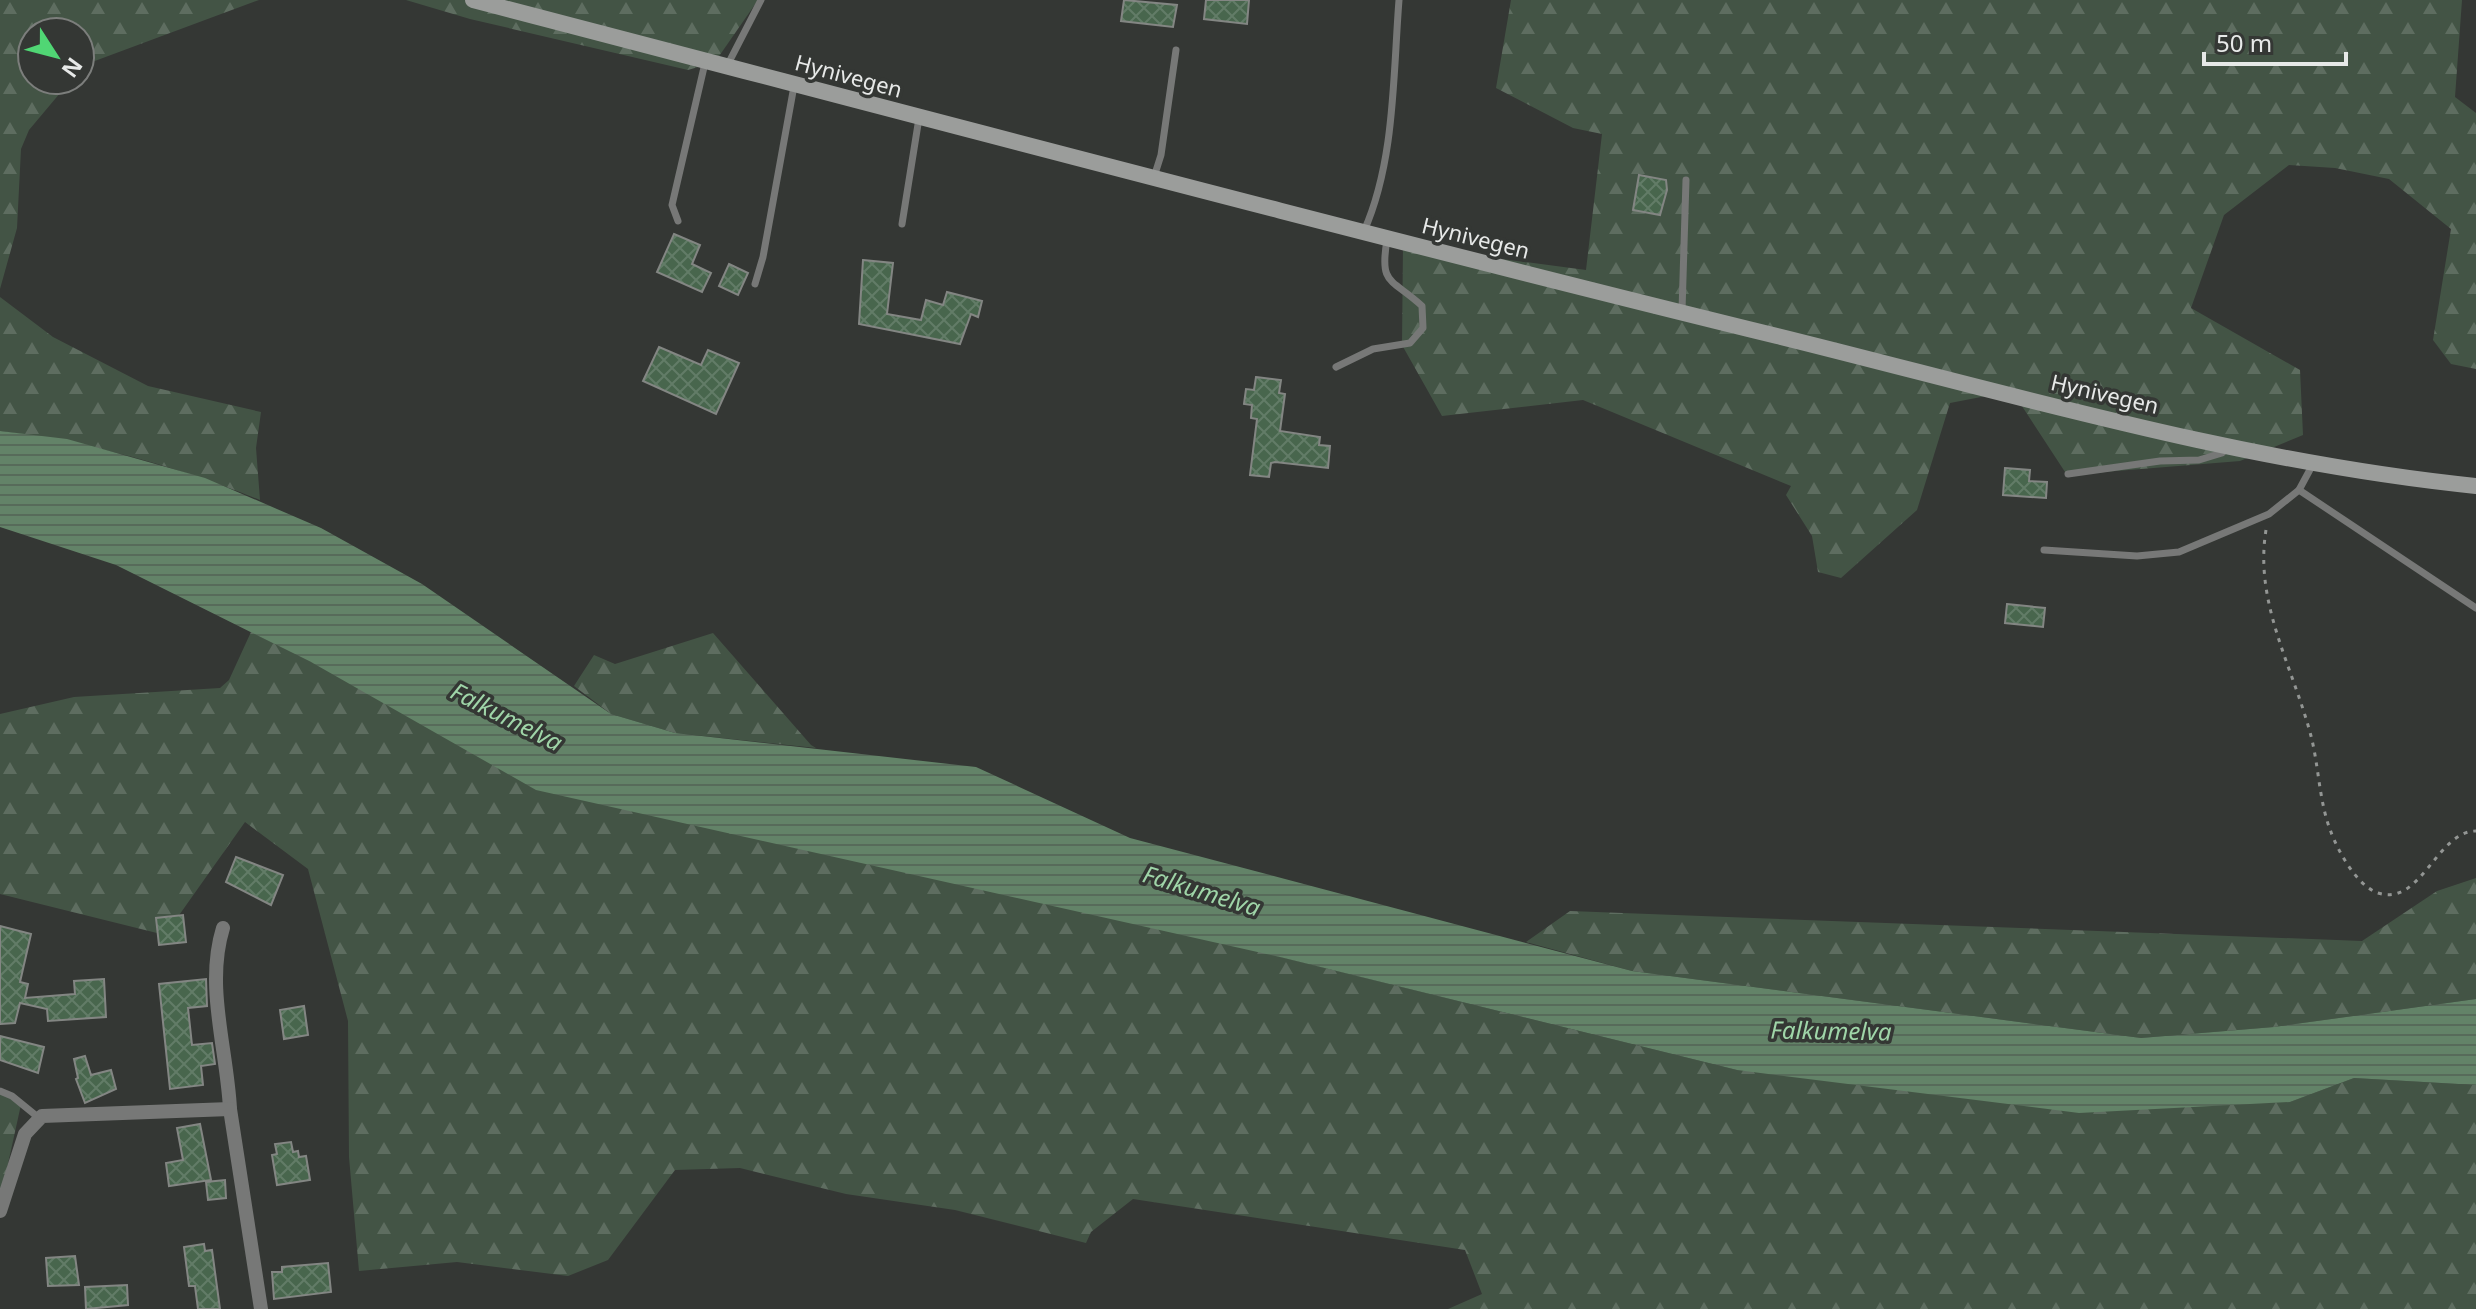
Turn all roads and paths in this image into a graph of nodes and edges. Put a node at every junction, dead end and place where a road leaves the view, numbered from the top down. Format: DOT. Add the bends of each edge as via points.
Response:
graph roads {
  1 [pos="473,0"];
  2 [pos="761,0"];
  3 [pos="1399,0"];
  4 [pos="1176,50"];
  5 [pos="705,60"];
  6 [pos="727,66"];
  7 [pos="794,83"];
  8 [pos="919,116"];
  9 [pos="1154,177"];
  10 [pos="1686,180"];
  11 [pos="678,221"];
  12 [pos="902,224"];
  13 [pos="1364,231"];
  14 [pos="1388,237"];
  15 [pos="755,284"];
  16 [pos="1682,313"];
  17 [pos="1336,367"];
  18 [pos="2229,445"];
  19 [pos="2314,463"];
  20 [pos="2068,474"];
  21 [pos="2476,486"];
  22 [pos="2299,490"];
  23 [pos="2269,514"];
  24 [pos="2044,550"];
  25 [pos="2476,608"];
  26 [pos="2476,831"];
  27 [pos="223,928"];
  28 [pos="0,1091"];
  29 [pos="230,1109"];
  30 [pos="39,1118"];
  31 [pos="0,1211"];
  32 [pos="261,1309"];
  1 -- 5 [label="main road, Hynivegen"];
  2 -- 6 [label="lane"];
  3 -- 13 [label="lane" via="1389,142"];
  4 -- 9 [label="lane"];
  5 -- 6 [label="main road, Hynivegen"];
  5 -- 11 [label="lane" via="672,205"];
  6 -- 7 [label="main road, Hynivegen"];
  7 -- 8 [label="main road, Hynivegen"];
  7 -- 15 [label="lane"];
  8 -- 9 [label="main road, Hynivegen"];
  8 -- 12 [label="lane"];
  9 -- 13 [label="main road, Hynivegen"];
  10 -- 16 [label="lane"];
  13 -- 14 [label="main road, Hynivegen"];
  14 -- 16 [label="main road, Hynivegen"];
  14 -- 17 [label="lane" via="1383,267 1388,282 1422,306 1423,328 1410,343 1373,349"];
  16 -- 18 [label="main road, Hynivegen"];
  18 -- 19 [label="main road, Hynivegen"];
  18 -- 20 [label="lane" via="2222,453 2199,460"];
  19 -- 21 [label="main road, Hynivegen"];
  19 -- 22 [label="lane"];
  22 -- 23 [label="lane"];
  22 -- 25 [label="lane"];
  23 -- 24 [label="lane" via="2179,552 2106,556"];
  23 -- 26 [label="path" via="2263,547 2268,610 2311,735 2330,831 2343,856 2366,887 2390,894 2415,880 2449,843"];
  27 -- 29 [label="street" via="215,983"];
  28 -- 30 [label="lane"];
  29 -- 30 [label="street"];
  29 -- 32 [label="street"];
  30 -- 31 [label="street" via="25,1134"];
}
